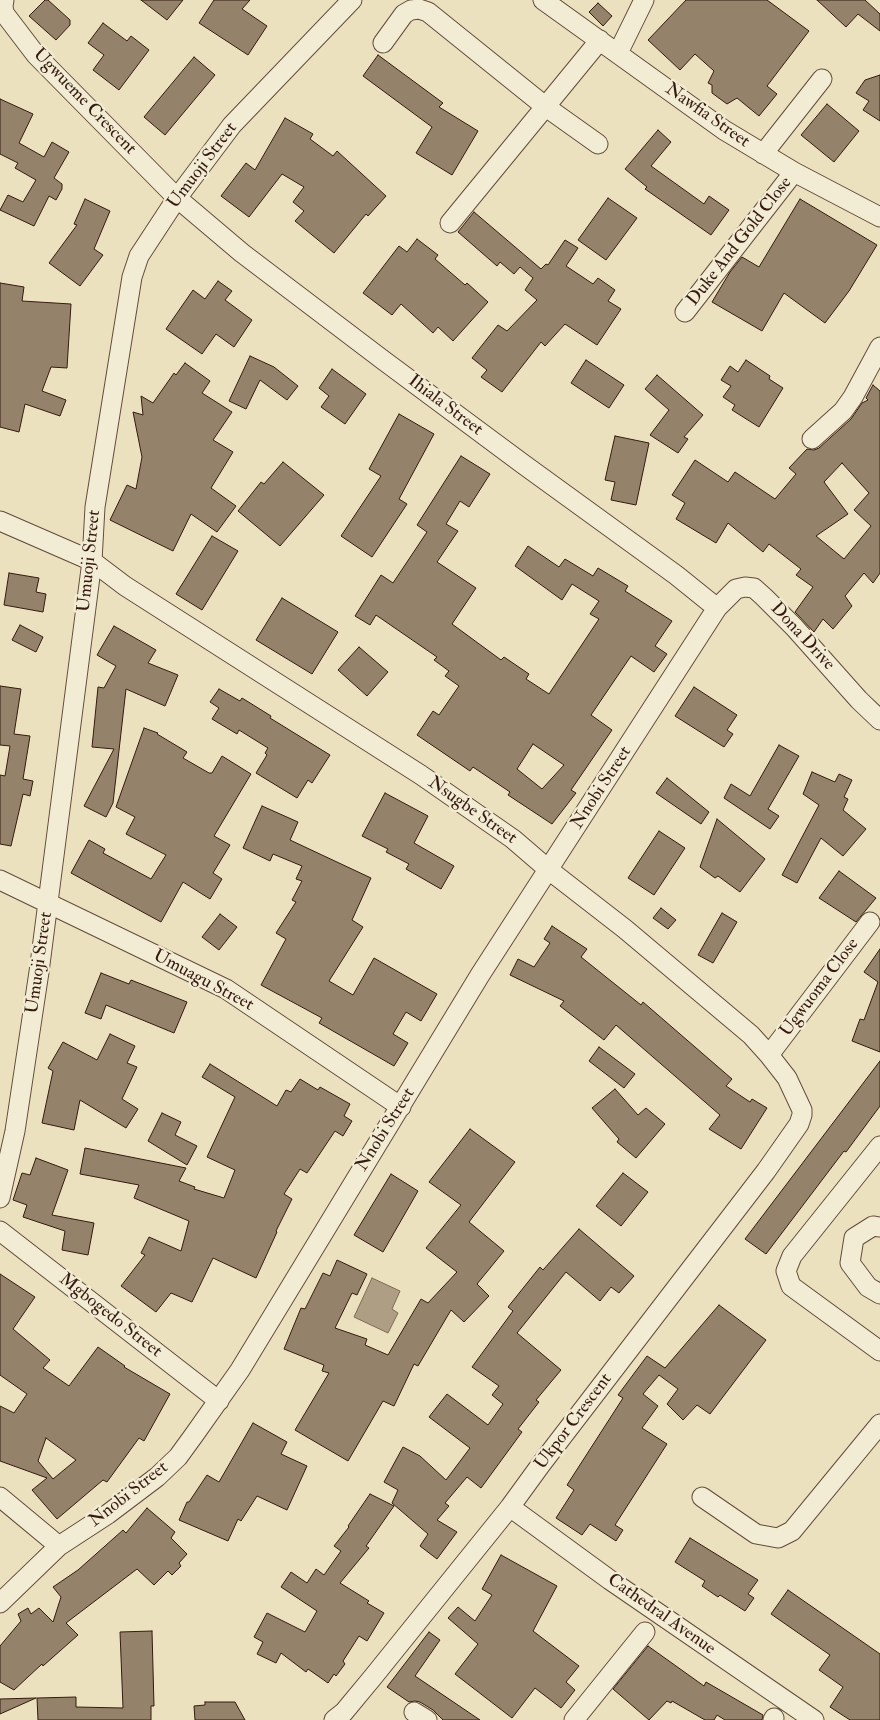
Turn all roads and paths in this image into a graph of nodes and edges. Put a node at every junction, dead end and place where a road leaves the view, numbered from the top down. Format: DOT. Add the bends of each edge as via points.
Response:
graph roads {
  1 [pos="4,0"];
  2 [pos="352,0"];
  3 [pos="543,0"];
  4 [pos="644,0"];
  5 [pos="600,40"];
  6 [pos="383,43"];
  7 [pos="618,53"];
  8 [pos="822,79"];
  9 [pos="546,107"];
  10 [pos="598,144"];
  11 [pos="763,154"];
  12 [pos="794,172"];
  13 [pos="177,198"];
  14 [pos="880,217"];
  15 [pos="450,223"];
  16 [pos="685,312"];
  17 [pos="880,347"];
  18 [pos="812,439"];
  19 [pos="0,521"];
  20 [pos="92,561"];
  21 [pos="717,608"];
  22 [pos="880,720"];
  23 [pos="549,870"];
  24 [pos="0,880"];
  25 [pos="48,903"];
  26 [pos="870,922"];
  27 [pos="769,1055"];
  28 [pos="400,1107"];
  29 [pos="802,1115"];
  30 [pos="880,1146"];
  31 [pos="0,1198"];
  32 [pos="880,1226"];
  33 [pos="0,1231"];
  34 [pos="880,1294"];
  35 [pos="880,1351"];
  36 [pos="219,1401"];
  37 [pos="880,1424"];
  38 [pos="0,1497"];
  39 [pos="702,1497"];
  40 [pos="510,1507"];
  41 [pos="59,1546"];
  42 [pos="0,1603"];
  43 [pos="645,1632"];
  44 [pos="334,1720"];
  45 [pos="574,1720"];
  46 [pos="814,1720"];
  1 -- 13 [label="street, Ugwueme Crescent" via="4,13 36,55"];
  2 -- 13 [label="street, Umuoji Street" via="232,125"];
  3 -- 5 [label="street, Nawfia Street"];
  4 -- 7 [label="street"];
  5 -- 7 [label="street, Nawfia Street"];
  5 -- 9 [label="street"];
  6 -- 9 [label="street" via="404,14 420,9 428,12"];
  7 -- 11 [label="street, Nawfia Street" via="724,130"];
  8 -- 11 [label="street"];
  9 -- 10 [label="street"];
  9 -- 15 [label="street"];
  11 -- 12 [label="street, Nawfia Street"];
  12 -- 14 [label="street, Nawfia Street"];
  12 -- 16 [label="street, Duke And Gold Close"];
  13 -- 20 [label="street, Umuoji Street" via="139,256 132,277 95,507"];
  13 -- 21 [label="street, Ihiala Street" via="242,253"];
  17 -- 18 [label="street" via="853,397"];
  19 -- 20 [label="street, Nsugbe Street"];
  20 -- 23 [label="street, Nsugbe Street" via="125,586 421,775 514,839"];
  20 -- 25 [label="street, Umuoji Street"];
  21 -- 22 [label="street, Dona Drive" via="736,589 754,588"];
  21 -- 23 [label="street, Nnobi Street"];
  23 -- 27 [label="street, Nsugbe Street" via="625,929 750,1035"];
  23 -- 28 [label="street, Nnobi Street" via="480,975"];
  24 -- 25 [label="street, Umuagu Street"];
  25 -- 28 [label="street, Umuagu Street" via="226,990"];
  25 -- 31 [label="street, Umuoji Street" via="15,1131"];
  26 -- 27 [label="street, Ugwuoma Close"];
  27 -- 29 [label="street, Nsugbe Street" via="787,1078"];
  28 -- 36 [label="street, Nnobi Street"];
  29 -- 40 [label="street, Ukpor Crescent" via="766,1171"];
  30 -- 35 [label="street" via="792,1256 786,1271 791,1286"];
  32 -- 34 [label="street" via="873,1226 854,1238 850,1262 868,1287"];
  33 -- 36 [label="street, Mgbogedo Street"];
  36 -- 41 [label="street, Nnobi Street" via="178,1457 157,1477"];
  37 -- 39 [label="street" via="792,1531 778,1538 756,1534"];
  38 -- 41 [label="street"];
  40 -- 44 [label="street, Ukpor Crescent" via="344,1712"];
  40 -- 46 [label="street, Cathedral Avenue"];
  41 -- 42 [label="street, Nnobi Street"];
  43 -- 45 [label="street"];
}
